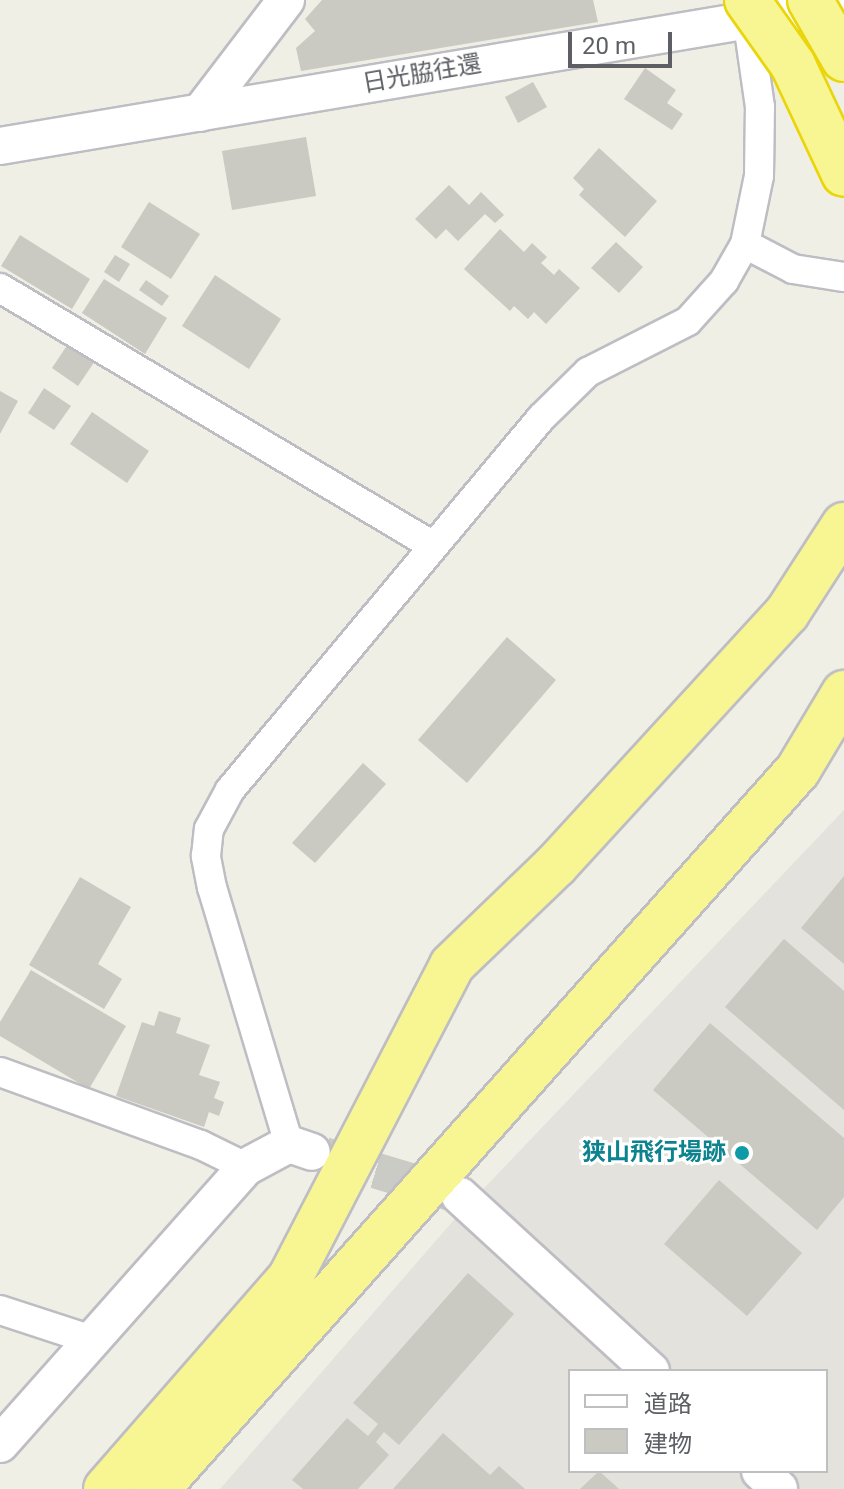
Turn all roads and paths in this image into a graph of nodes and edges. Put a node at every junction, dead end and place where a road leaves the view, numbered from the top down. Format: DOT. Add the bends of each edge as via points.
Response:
graph roads {
  1 [pos="286,0"];
  2 [pos="810,0"];
  3 [pos="844,4"];
  4 [pos="747,9"];
  5 [pos="844,59"];
  6 [pos="200,113"];
  7 [pos="0,146"];
  8 [pos="844,174"];
  9 [pos="745,244"];
  10 [pos="844,277"];
  11 [pos="0,288"];
  12 [pos="844,525"];
  13 [pos="430,544"];
  14 [pos="844,693"];
  15 [pos="0,1072"];
  16 [pos="301,1148"];
  17 [pos="246,1167"];
  18 [pos="460,1196"];
  19 [pos="0,1310"];
  20 [pos="92,1340"];
  21 [pos="649,1369"];
  22 [pos="0,1444"];
  23 [pos="762,1473"];
  24 [pos="106,1489"];
  25 [pos="157,1489"];
  26 [pos="779,1489"];
  1 -- 6 [label="street"];
  2 -- 5 [label="highway, bridge"];
  3 -- 4 [label="street, 日光脇往還"];
  4 -- 6 [label="street, 日光脇往還"];
  4 -- 8 [label="highway, bridge" via="793,65"];
  4 -- 9 [label="street" via="760,107 759,176"];
  6 -- 7 [label="street, 日光脇往還"];
  9 -- 10 [label="street" via="793,269"];
  9 -- 13 [label="street" via="712,297 688,321 588,372"];
  11 -- 13 [label="street"];
  12 -- 24 [label="highway" via="787,613 556,865 452,965 290,1278"];
  13 -- 16 [label="street" via="230,790 209,829 206,856 212,888"];
  14 -- 25 [label="highway" via="798,770"];
  15 -- 17 [label="street" via="201,1145"];
  16 -- 17 [label="street"];
  17 -- 20 [label="street"];
  18 -- 21 [label="street"];
  19 -- 20 [label="street"];
  20 -- 22 [label="street"];
  23 -- 26 [label="street"];
}
